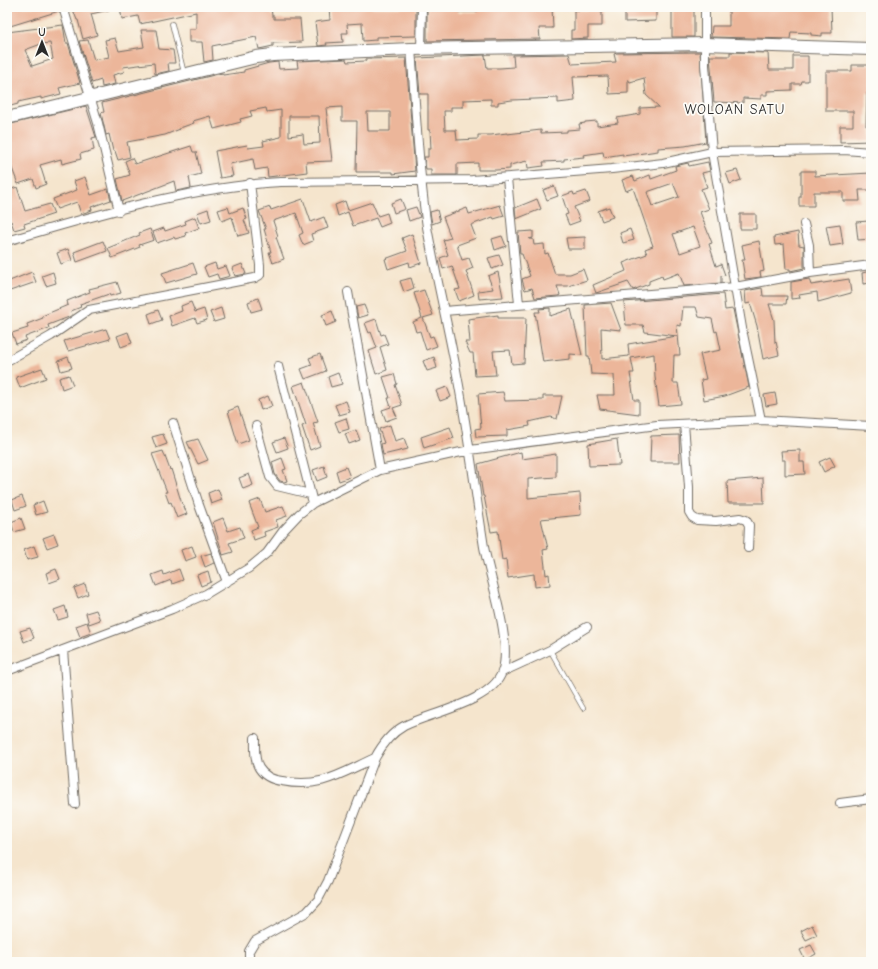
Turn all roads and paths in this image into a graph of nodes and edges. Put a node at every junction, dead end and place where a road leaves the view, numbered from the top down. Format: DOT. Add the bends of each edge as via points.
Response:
graph roads {
  1 [pos="64,7"];
  2 [pos="422,7"];
  3 [pos="705,7"];
  4 [pos="172,24"];
  5 [pos="705,44"];
  6 [pos="416,49"];
  7 [pos="871,49"];
  8 [pos="185,75"];
  9 [pos="90,98"];
  10 [pos="7,118"];
  11 [pos="712,152"];
  12 [pos="871,152"];
  13 [pos="507,178"];
  14 [pos="421,182"];
  15 [pos="250,183"];
  16 [pos="118,211"];
  17 [pos="804,224"];
  18 [pos="7,241"];
  19 [pos="871,265"];
  20 [pos="810,272"];
  21 [pos="735,287"];
  22 [pos="348,292"];
  23 [pos="519,304"];
  24 [pos="444,311"];
  25 [pos="7,361"];
  26 [pos="278,366"];
  27 [pos="761,420"];
  28 [pos="173,423"];
  29 [pos="684,424"];
  30 [pos="256,426"];
  31 [pos="871,426"];
  32 [pos="470,450"];
  33 [pos="380,470"];
  34 [pos="310,494"];
  35 [pos="313,503"];
  36 [pos="748,548"];
  37 [pos="227,582"];
  38 [pos="587,627"];
  39 [pos="63,650"];
  40 [pos="550,650"];
  41 [pos="7,671"];
  42 [pos="502,672"];
  43 [pos="583,708"];
  44 [pos="255,738"];
  45 [pos="375,758"];
  46 [pos="871,799"];
  47 [pos="840,803"];
  48 [pos="75,804"];
  49 [pos="249,962"];
  1 -- 9 [label="street"];
  2 -- 6 [label="street"];
  3 -- 5 [label="street"];
  4 -- 8 [label="lane"];
  5 -- 6 [label="main road"];
  5 -- 7 [label="main road"];
  5 -- 11 [label="street"];
  6 -- 8 [label="main road" via="256,57"];
  6 -- 14 [label="street"];
  8 -- 9 [label="main road"];
  9 -- 10 [label="main road"];
  9 -- 16 [label="street"];
  11 -- 12 [label="street"];
  11 -- 13 [label="street" via="656,164"];
  11 -- 21 [label="street"];
  13 -- 14 [label="street"];
  13 -- 23 [label="street"];
  14 -- 15 [label="street"];
  14 -- 24 [label="street"];
  15 -- 16 [label="street" via="197,191"];
  15 -- 25 [label="street" via="260,275 89,310 51,336"];
  16 -- 18 [label="street"];
  17 -- 20 [label="street" via="809,245"];
  19 -- 20 [label="street"];
  20 -- 21 [label="street"];
  21 -- 23 [label="street"];
  21 -- 27 [label="street"];
  22 -- 33 [label="street"];
  23 -- 24 [label="street"];
  24 -- 32 [label="street"];
  26 -- 34 [label="street"];
  27 -- 29 [label="street"];
  27 -- 31 [label="street"];
  28 -- 37 [label="street"];
  29 -- 32 [label="street"];
  29 -- 36 [label="street" via="692,517 697,520 746,520 749,525"];
  30 -- 34 [label="street" via="270,477 277,486"];
  32 -- 33 [label="street"];
  32 -- 42 [label="street" via="485,549 504,640"];
  33 -- 35 [label="street"];
  34 -- 35 [label="street"];
  35 -- 37 [label="street" via="283,531 267,553"];
  37 -- 39 [label="street" via="172,609"];
  38 -- 40 [label="street"];
  39 -- 41 [label="street"];
  39 -- 48 [label="street"];
  40 -- 42 [label="street"];
  40 -- 43 [label="lane"];
  42 -- 45 [label="street" via="498,681 488,690 470,700 402,727 382,745"];
  44 -- 45 [label="street" via="258,767 266,776 279,781 297,784 321,782"];
  45 -- 49 [label="street" via="328,881 318,900 307,912 255,941 249,951"];
  46 -- 47 [label="street"];
}
